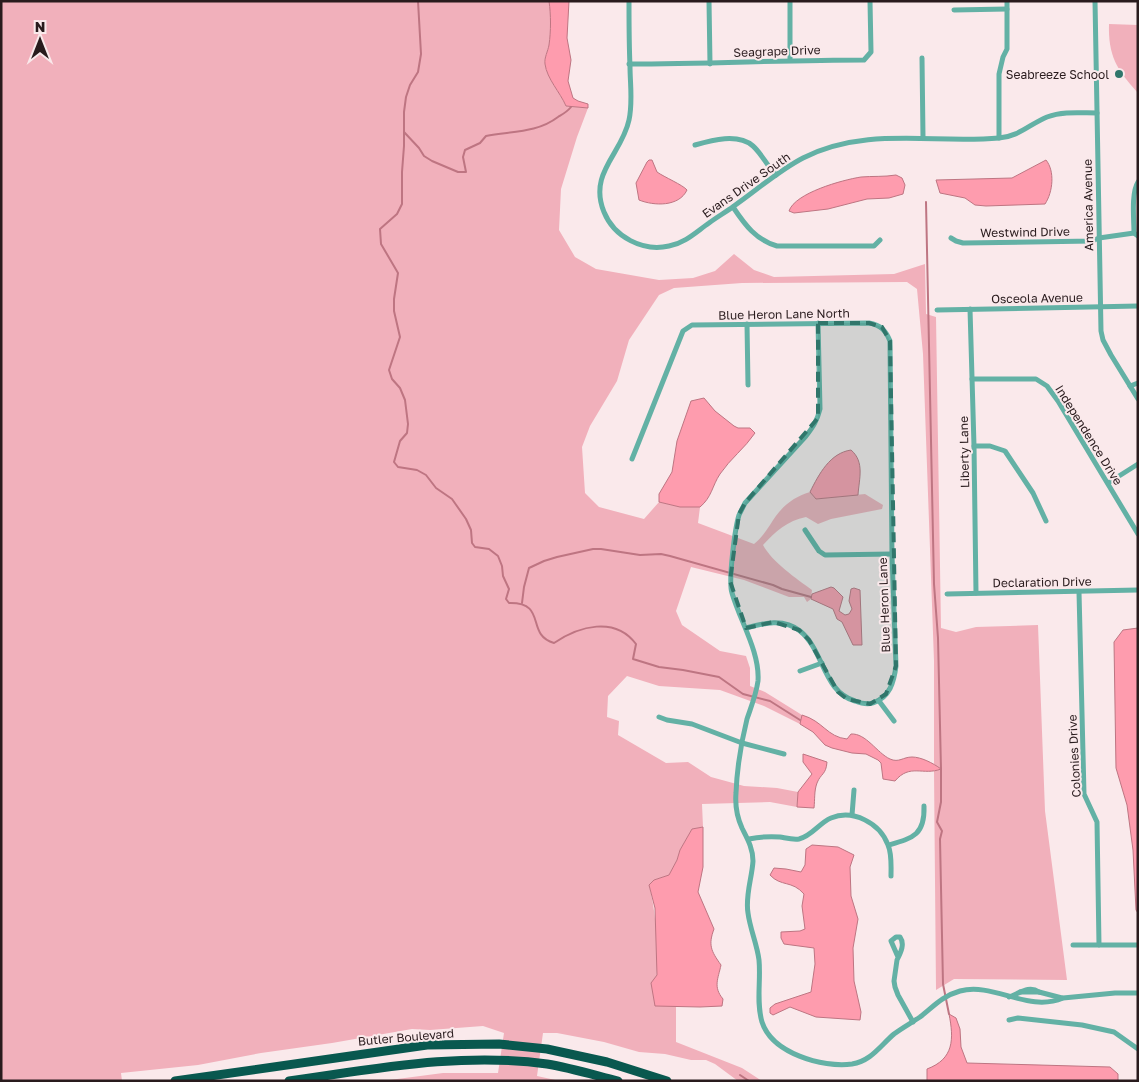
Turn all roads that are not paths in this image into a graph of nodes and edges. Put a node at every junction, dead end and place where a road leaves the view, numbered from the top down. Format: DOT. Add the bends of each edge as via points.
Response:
graph roads {
  1 [pos="628,1"];
  2 [pos="709,1"];
  3 [pos="790,1"];
  4 [pos="870,1"];
  5 [pos="1007,1"];
  6 [pos="1095,1"];
  7 [pos="1007,9"];
  8 [pos="954,10"];
  9 [pos="922,58"];
  10 [pos="790,60"];
  11 [pos="630,64"];
  12 [pos="710,64"];
  13 [pos="1097,113"];
  14 [pos="922,137"];
  15 [pos="999,138"];
  16 [pos="695,145"];
  17 [pos="776,175"];
  18 [pos="1138,182"];
  19 [pos="733,207"];
  20 [pos="1136,235"];
  21 [pos="951,238"];
  22 [pos="1099,238"];
  23 [pos="880,240"];
  24 [pos="1138,306"];
  25 [pos="1100,307"];
  26 [pos="970,309"];
  27 [pos="937,310"];
  28 [pos="818,323"];
  29 [pos="747,324"];
  30 [pos="884,330"];
  31 [pos="972,379"];
  32 [pos="1138,383"];
  33 [pos="748,385"];
  34 [pos="1130,386"];
  35 [pos="1138,399"];
  36 [pos="974,446"];
  37 [pos="632,459"];
  38 [pos="1138,464"];
  39 [pos="1108,483"];
  40 [pos="1046,521"];
  41 [pos="805,530"];
  42 [pos="1138,534"];
  43 [pos="892,554"];
  44 [pos="1138,590"];
  45 [pos="1079,592"];
  46 [pos="976,593"];
  47 [pos="947,594"];
  48 [pos="746,628"];
  49 [pos="822,663"];
  50 [pos="800,671"];
  51 [pos="879,700"];
  52 [pos="659,718"];
  53 [pos="894,721"];
  54 [pos="742,743"];
  55 [pos="784,754"];
  56 [pos="854,790"];
  57 [pos="924,806"];
  58 [pos="852,815"];
  59 [pos="749,838"];
  60 [pos="889,846"];
  61 [pos="891,876"];
  62 [pos="1073,945"];
  63 [pos="1138,945"];
  64 [pos="1099,946"];
  65 [pos="898,957"];
  66 [pos="1138,994"];
  67 [pos="1009,997"];
  68 [pos="1063,998"];
  69 [pos="1009,1020"];
  70 [pos="912,1022"];
  71 [pos="1138,1049"];
  72 [pos="175,1081"];
  73 [pos="289,1081"];
  74 [pos="618,1081"];
  75 [pos="667,1081"];
  1 -- 11 [label="street, Evans Drive South"];
  2 -- 12 [label="street"];
  3 -- 10 [label="street"];
  4 -- 10 [label="street, Seagrape Drive" via="871,52 864,60"];
  5 -- 7 [label="street"];
  6 -- 13 [label="street, America Avenue"];
  7 -- 8 [label="street"];
  7 -- 15 [label="street" via="1007,49 999,74"];
  9 -- 14 [label="street"];
  10 -- 12 [label="street, Seagrape Drive"];
  11 -- 12 [label="street, Seagrape Drive"];
  11 -- 19 [label="street, Evans Drive South" via="629,121 599,187 604,213 611,224 618,233 635,243 659,248 684,240"];
  13 -- 15 [label="street, Evans Drive South" via="1061,114"];
  13 -- 22 [label="street, America Avenue"];
  14 -- 15 [label="street, Evans Drive South" via="955,140"];
  14 -- 17 [label="street, Evans Drive South" via="865,139 841,144 804,158"];
  16 -- 17 [label="street" via="723,139 744,141 753,146"];
  17 -- 19 [label="street, Evans Drive South"];
  18 -- 20 [label="street" via="1134,194"];
  19 -- 23 [label="street" via="751,231 777,246 874,246"];
  20 -- 22 [label="street, Westwind Drive"];
  21 -- 22 [label="street, Westwind Drive" via="963,243 1092,241"];
  22 -- 25 [label="street, America Avenue"];
  24 -- 25 [label="street, Osceola Avenue"];
  25 -- 26 [label="street, Osceola Avenue"];
  25 -- 34 [label="street, America Avenue" via="1103,340"];
  26 -- 27 [label="street, Osceola Avenue"];
  26 -- 31 [label="street, Liberty Lane"];
  28 -- 29 [label="street, Blue Heron Lane North"];
  28 -- 30 [label="street, Blue Heron Lane North" via="869,323"];
  28 -- 48 [label="street" via="818,418 739,514 730,581 732,595"];
  29 -- 33 [label="street"];
  29 -- 37 [label="street, Blue Heron Lane North" via="692,325 683,331"];
  30 -- 43 [label="street, Blue Heron Lane" via="890,341"];
  31 -- 36 [label="street, Liberty Lane"];
  31 -- 39 [label="street, Independence Drive" via="1041,381 1058,401"];
  32 -- 34 [label="street"];
  34 -- 35 [label="street, America Avenue"];
  36 -- 40 [label="street" via="1005,450 1033,493"];
  36 -- 46 [label="street, Liberty Lane"];
  38 -- 39 [label="street"];
  39 -- 42 [label="street, Independence Drive"];
  41 -- 43 [label="street" via="819,552 825,555"];
  43 -- 51 [label="street, Blue Heron Lane" via="896,666 894,680"];
  44 -- 45 [label="street, Declaration Drive"];
  45 -- 46 [label="street, Declaration Drive"];
  45 -- 64 [label="street, Colonies Drive" via="1084,794 1097,822"];
  46 -- 47 [label="street, Declaration Drive"];
  48 -- 49 [label="street" via="774,622 786,624 809,640"];
  48 -- 54 [label="street" via="758,667 756,691"];
  49 -- 50 [label="street"];
  49 -- 51 [label="street" via="838,692 847,699 870,704"];
  51 -- 53 [label="street"];
  52 -- 54 [label="street" via="692,724"];
  54 -- 55 [label="street"];
  54 -- 59 [label="street" via="736,804 742,828"];
  56 -- 58 [label="street"];
  57 -- 60 [label="street" via="918,834"];
  58 -- 59 [label="street" via="829,818 801,838"];
  58 -- 60 [label="street" via="865,820"];
  59 -- 70 [label="street" via="753,859 748,912 759,960 760,1013 767,1034 799,1056 830,1064 853,1064 874,1055 893,1035"];
  60 -- 61 [label="street"];
  62 -- 64 [label="street"];
  63 -- 64 [label="street"];
  65 -- 70 [label="street" via="894,981"];
  66 -- 68 [label="street"];
  67 -- 68 [label="street" via="1030,1002"];
  67 -- 68 [label="street" via="1020,992 1039,992"];
  67 -- 70 [label="street" via="982,990 960,991 938,1001"];
  69 -- 71 [label="street" via="1052,1021 1114,1032"];
  72 -- 75 [label="highway, Butler Boulevard" via="427,1045 498,1044 547,1049 607,1062"];
  73 -- 74 [label="highway" via="414,1063 462,1060 548,1064"];
}
